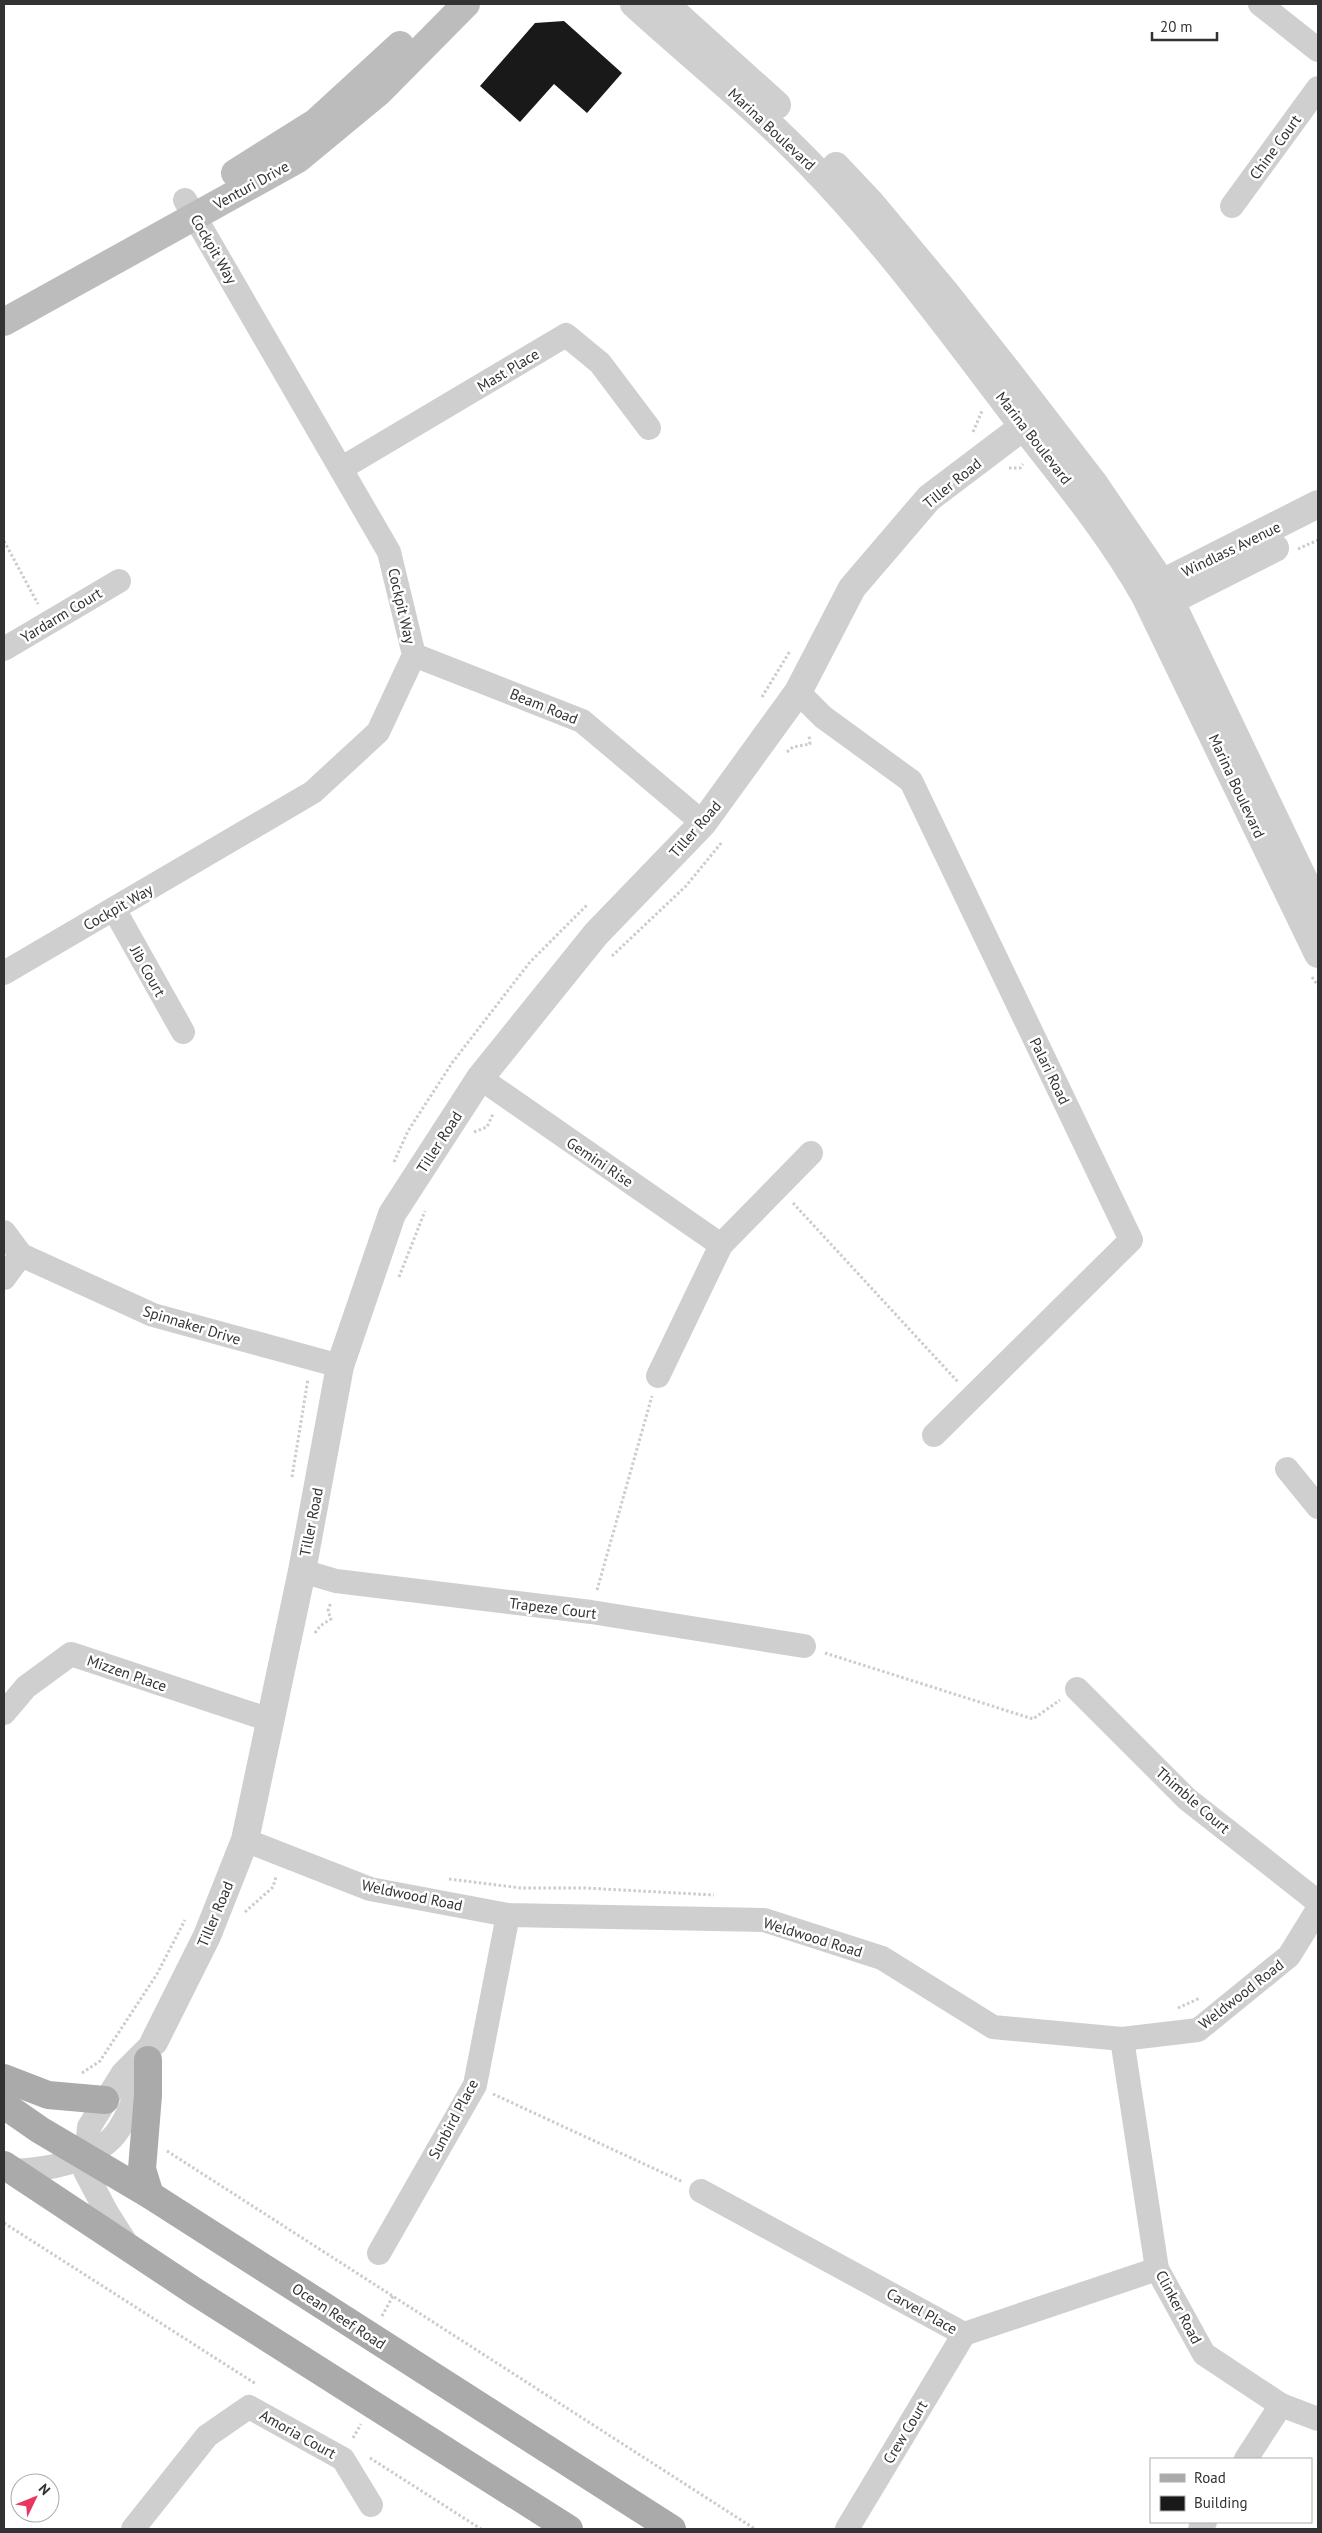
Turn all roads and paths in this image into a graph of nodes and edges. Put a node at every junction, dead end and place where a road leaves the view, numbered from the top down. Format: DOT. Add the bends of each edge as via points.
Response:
graph roads {
  1 [pos="440,4"];
  2 [pos="466,4"];
  3 [pos="634,4"];
  4 [pos="665,4"];
  5 [pos="1260,4"];
  6 [pos="1318,50"];
  7 [pos="1318,88"];
  8 [pos="1232,206"];
  9 [pos="190,208"];
  10 [pos="4,300"];
  11 [pos="4,322"];
  12 [pos="982,406"];
  13 [pos="1032,420"];
  14 [pos="649,428"];
  15 [pos="968,438"];
  16 [pos="342,468"];
  17 [pos="1318,504"];
  18 [pos="1318,526"];
  19 [pos="4,540"];
  20 [pos="119,581"];
  21 [pos="1157,596"];
  22 [pos="48,623"];
  23 [pos="793,646"];
  24 [pos="4,649"];
  25 [pos="414,655"];
  26 [pos="798,692"];
  27 [pos="759,701"];
  28 [pos="703,824"];
  29 [pos="591,901"];
  30 [pos="114,909"];
  31 [pos="1318,909"];
  32 [pos="1318,954"];
  33 [pos="4,973"];
  34 [pos="183,1032"];
  35 [pos="480,1078"];
  36 [pos="811,1152"];
  37 [pos="392,1168"];
  38 [pos="778,1188"];
  39 [pos="4,1232"];
  40 [pos="721,1245"];
  41 [pos="21,1254"];
  42 [pos="4,1278"];
  43 [pos="314,1361"];
  44 [pos="340,1366"];
  45 [pos="658,1376"];
  46 [pos="972,1397"];
  47 [pos="934,1435"];
  48 [pos="1287,1469"];
  49 [pos="291,1486"];
  50 [pos="1318,1506"];
  51 [pos="302,1571"];
  52 [pos="590,1612"];
  53 [pos="804,1646"];
  54 [pos="1077,1689"];
  55 [pos="4,1713"];
  56 [pos="270,1720"];
  57 [pos="245,1840"];
  58 [pos="286,1855"];
  59 [pos="441,1878"];
  60 [pos="717,1895"];
  61 [pos="1318,1902"];
  62 [pos="1318,1909"];
  63 [pos="187,1915"];
  64 [pos="508,1915"];
  65 [pos="241,1917"];
  66 [pos="1206,1995"];
  67 [pos="1175,2010"];
  68 [pos="1122,2039"];
  69 [pos="151,2051"];
  70 [pos="4,2078"];
  71 [pos="475,2085"];
  72 [pos="63,2090"];
  73 [pos="105,2100"];
  74 [pos="4,2105"];
  75 [pos="154,2147"];
  76 [pos="171,2153"];
  77 [pos="86,2156"];
  78 [pos="9,2168"];
  79 [pos="701,2191"];
  80 [pos="150,2195"];
  81 [pos="4,2224"];
  82 [pos="131,2249"];
  83 [pos="379,2253"];
  84 [pos="1157,2269"];
  85 [pos="964,2334"];
  86 [pos="264,2390"];
  87 [pos="1281,2405"];
  88 [pos="1318,2419"];
  89 [pos="366,2455"];
  90 [pos="1247,2458"];
  91 [pos="371,2505"];
  92 [pos="133,2529"];
  93 [pos="481,2529"];
  94 [pos="569,2529"];
  95 [pos="672,2529"];
  96 [pos="754,2529"];
  97 [pos="847,2529"];
  1 -- 9 [label="main road, Venturi Drive" via="377,68 316,122"];
  2 -- 9 [label="main road, Venturi Drive" via="379,92 298,159"];
  3 -- 13 [label="street, Marina Boulevard" via="770,124 810,164"];
  4 -- 13 [label="street, Marina Boulevard" via="780,108 870,202 945,292"];
  5 -- 6 [label="street"];
  7 -- 8 [label="street, Chine Court"];
  9 -- 10 [label="main road, Venturi Drive"];
  9 -- 11 [label="main road, Venturi Drive"];
  9 -- 16 [label="street, Cockpit Way"];
  12 -- 15 [label="path" via="974,431"];
  13 -- 21 [label="street, Marina Boulevard" via="1104,497"];
  13 -- 26 [label="street, Tiller Road" via="929,498 852,588"];
  14 -- 16 [label="street, Mast Place" via="600,362 566,335"];
  16 -- 25 [label="street, Cockpit Way" via="389,552"];
  17 -- 21 [label="street, Windlass Avenue"];
  18 -- 21 [label="street, Windlass Avenue"];
  19 -- 22 [label="path"];
  20 -- 22 [label="street, Yardarm Court"];
  21 -- 31 [label="street, Marina Boulevard"];
  21 -- 32 [label="street, Marina Boulevard"];
  22 -- 24 [label="street, Yardarm Court"];
  23 -- 27 [label="path"];
  25 -- 28 [label="street, Beam Road" via="582,721"];
  25 -- 30 [label="street, Cockpit Way" via="378,732 313,792"];
  26 -- 28 [label="street, Tiller Road"];
  26 -- 46 [label="street, Palari Road" via="823,717 910,781 1131,1240"];
  28 -- 35 [label="street, Tiller Road" via="596,934"];
  29 -- 37 [label="path" via="530,962 452,1063 408,1131"];
  30 -- 33 [label="street, Cockpit Way"];
  30 -- 34 [label="street, Jib Court"];
  35 -- 40 [label="street, Gemini Rise"];
  35 -- 44 [label="street, Tiller Road" via="392,1214"];
  36 -- 38 [label="street"];
  38 -- 40 [label="street"];
  38 -- 46 [label="path"];
  39 -- 41 [label="street, Spinnaker Drive"];
  40 -- 45 [label="street"];
  41 -- 42 [label="street"];
  41 -- 43 [label="street, Spinnaker Drive" via="153,1315"];
  43 -- 44 [label="street, Spinnaker Drive"];
  43 -- 49 [label="path"];
  44 -- 51 [label="street, Tiller Road"];
  45 -- 52 [label="path"];
  46 -- 47 [label="street, Palari Road"];
  48 -- 50 [label="street"];
  51 -- 52 [label="street, Trapeze Court" via="336,1581"];
  51 -- 56 [label="street, Tiller Road"];
  52 -- 53 [label="street, Trapeze Court"];
  53 -- 54 [label="path" via="1033,1719"];
  54 -- 61 [label="street, Thimble Court" via="1187,1799"];
  55 -- 56 [label="street, Mizzen Place" via="26,1687 71,1654"];
  56 -- 57 [label="street, Tiller Road"];
  57 -- 58 [label="street, Weldwood Road"];
  57 -- 69 [label="street, Tiller Road" via="207,1936"];
  58 -- 64 [label="street, Weldwood Road" via="370,1889"];
  58 -- 65 [label="path" via="273,1887"];
  59 -- 60 [label="path" via="521,1888"];
  62 -- 68 [label="street, Weldwood Road" via="1289,1956 1198,2030"];
  63 -- 72 [label="path" via="156,1974 100,2061"];
  64 -- 68 [label="street, Weldwood Road" via="764,1920 882,1958 992,2027"];
  64 -- 71 [label="street, Sunbird Place"];
  66 -- 67 [label="path"];
  68 -- 84 [label="street, Clinker Road"];
  69 -- 73 [label="street, Tiller Road" via="123,2073"];
  69 -- 75 [label="main road" via="148,2095"];
  69 -- 77 [label="street, Tiller Road" via="140,2086 113,2137"];
  70 -- 72 [label="main road" via="48,2094"];
  71 -- 79 [label="path"];
  71 -- 83 [label="street, Sunbird Place"];
  72 -- 73 [label="main road"];
  73 -- 77 [label="street, Tiller Road" via="89,2127"];
  74 -- 77 [label="main road, Ocean Reef Road"];
  75 -- 76 [label="path"];
  75 -- 76 [label="path"];
  75 -- 80 [label="main road" via="142,2168"];
  76 -- 96 [label="path"];
  77 -- 78 [label="street, Tiller Road" via="47,2169"];
  77 -- 80 [label="main road, Ocean Reef Road"];
  77 -- 82 [label="street, Tiller Road" via="85,2171"];
  78 -- 82 [label="main road"];
  79 -- 85 [label="street, Carvel Place"];
  80 -- 95 [label="main road, Ocean Reef Road"];
  81 -- 86 [label="path"];
  82 -- 94 [label="main road"];
  84 -- 85 [label="street, Carvel Place"];
  84 -- 87 [label="street, Clinker Road" via="1204,2354"];
  85 -- 97 [label="street, Crew Court"];
  87 -- 88 [label="street, Clinker Road"];
  87 -- 90 [label="street"];
  89 -- 93 [label="path"];
  91 -- 92 [label="street, Amoria Court" via="343,2459 248,2408 207,2436"];
}
